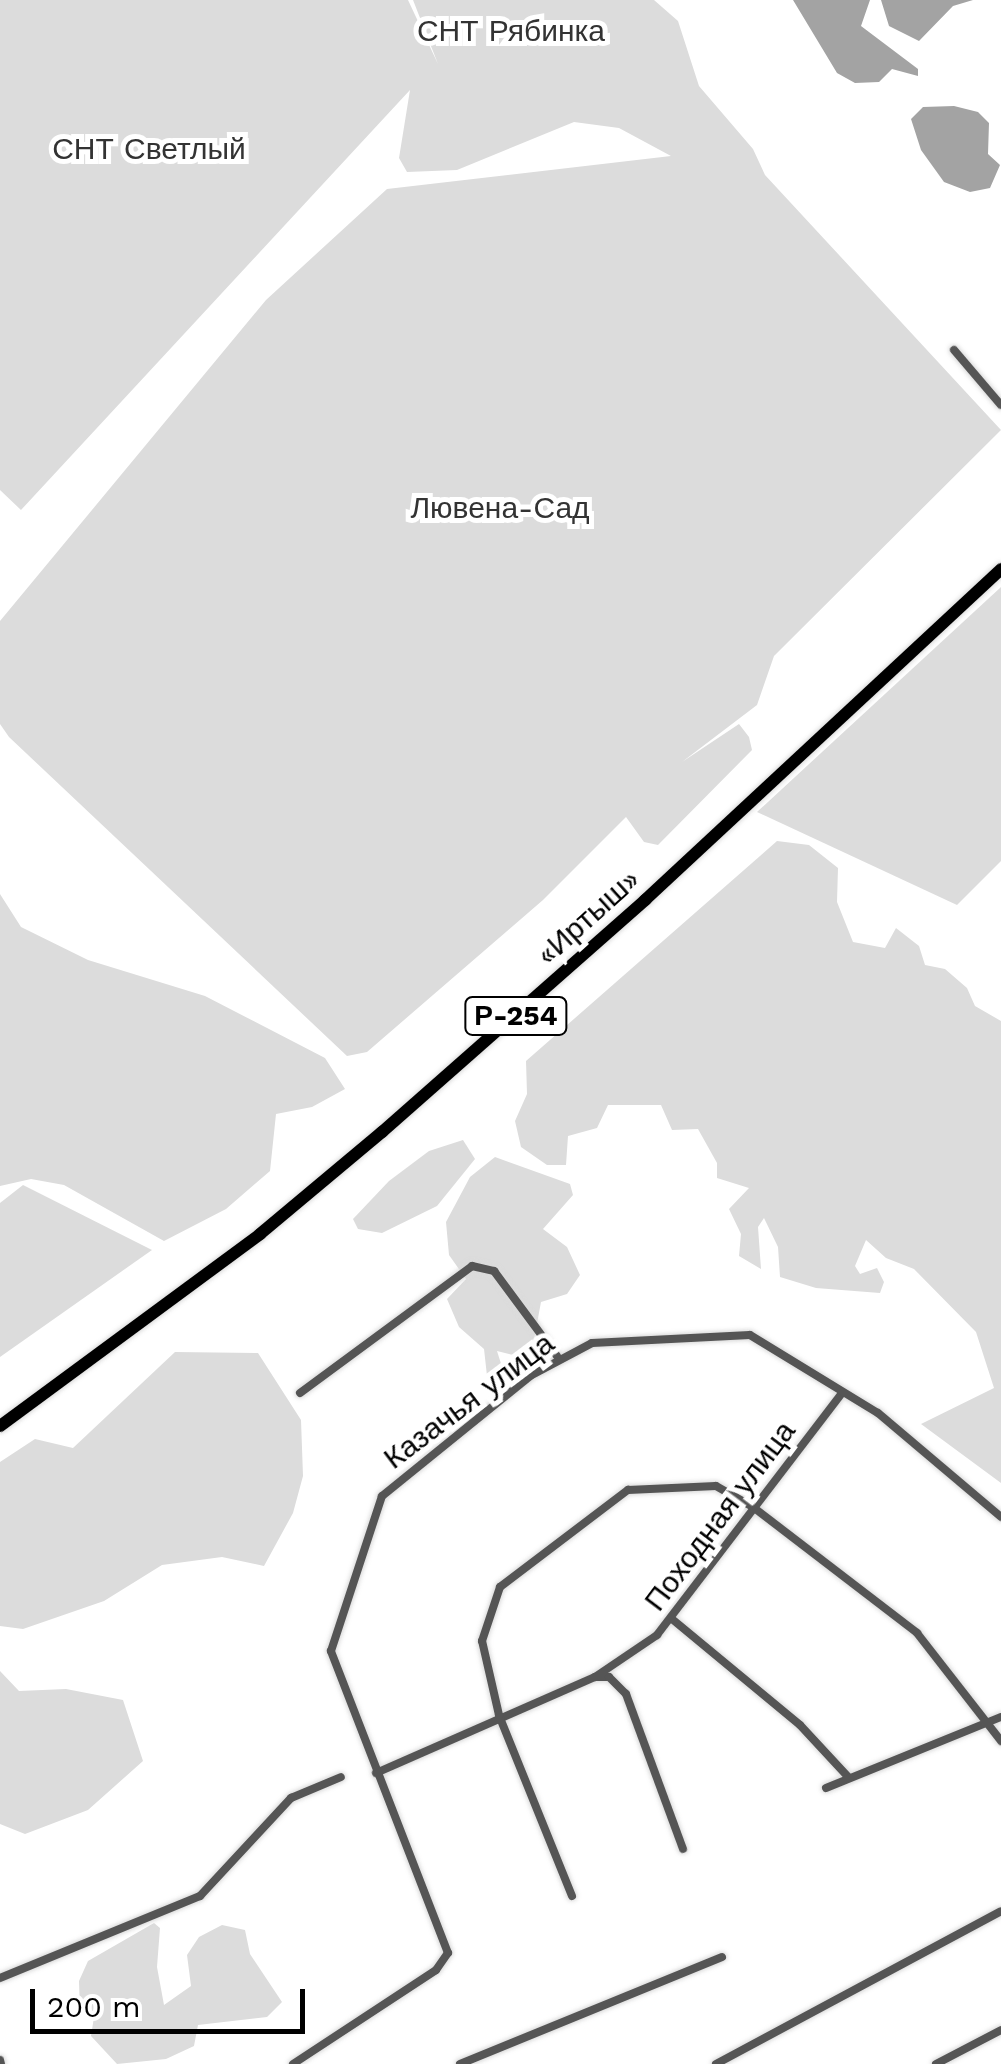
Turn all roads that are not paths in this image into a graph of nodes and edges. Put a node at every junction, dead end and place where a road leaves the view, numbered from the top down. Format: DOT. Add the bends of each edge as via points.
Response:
graph roads {
  1 [pos="954,350"];
  2 [pos="1001,405"];
  3 [pos="1001,569"];
  4 [pos="558,1356"];
  5 [pos="300,1393"];
  6 [pos="841,1394"];
  7 [pos="0,1426"];
  8 [pos="753,1507"];
  9 [pos="1001,1517"];
  10 [pos="672,1619"];
  11 [pos="596,1677"];
  12 [pos="499,1715"];
  13 [pos="1001,1717"];
  14 [pos="987,1722"];
  15 [pos="1001,1740"];
  16 [pos="376,1772"];
  17 [pos="341,1777"];
  18 [pos="849,1778"];
  19 [pos="826,1788"];
  20 [pos="683,1849"];
  21 [pos="572,1896"];
  22 [pos="1001,1911"];
  23 [pos="722,1957"];
  24 [pos="0,1978"];
  25 [pos="1001,2030"];
  26 [pos="293,2064"];
  27 [pos="460,2064"];
  28 [pos="716,2064"];
  29 [pos="936,2064"];
  1 -- 2 [label="street"];
  3 -- 7 [label="highway, «Иртыш» / Р-254" via="645,900 382,1132 260,1234"];
  4 -- 5 [label="street" via="494,1271 472,1266"];
  4 -- 6 [label="street, Казачья улица" via="592,1343 750,1335"];
  4 -- 16 [label="street, Казачья улица" via="400,1480 377,1508 331,1651"];
  6 -- 8 [label="street, Походная улица"];
  6 -- 9 [label="street, Казачья улица" via="900,1430"];
  8 -- 10 [label="street, Походная улица"];
  8 -- 12 [label="street" via="697,1483 628,1490 500,1587 490,1604 481,1656"];
  8 -- 14 [label="street" via="917,1633"];
  10 -- 11 [label="street, Походная улица"];
  10 -- 18 [label="street" via="800,1724"];
  11 -- 12 [label="street, Походная улица"];
  11 -- 20 [label="street" via="609,1677 626,1694"];
  12 -- 16 [label="street, Походная улица"];
  12 -- 21 [label="street"];
  13 -- 14 [label="street"];
  14 -- 15 [label="street"];
  14 -- 18 [label="street"];
  16 -- 26 [label="street, Казачья улица" via="448,1942 436,1970"];
  17 -- 24 [label="street" via="291,1798 200,1896"];
  18 -- 19 [label="street"];
  22 -- 28 [label="street"];
  23 -- 27 [label="street"];
  25 -- 29 [label="street"];
}
